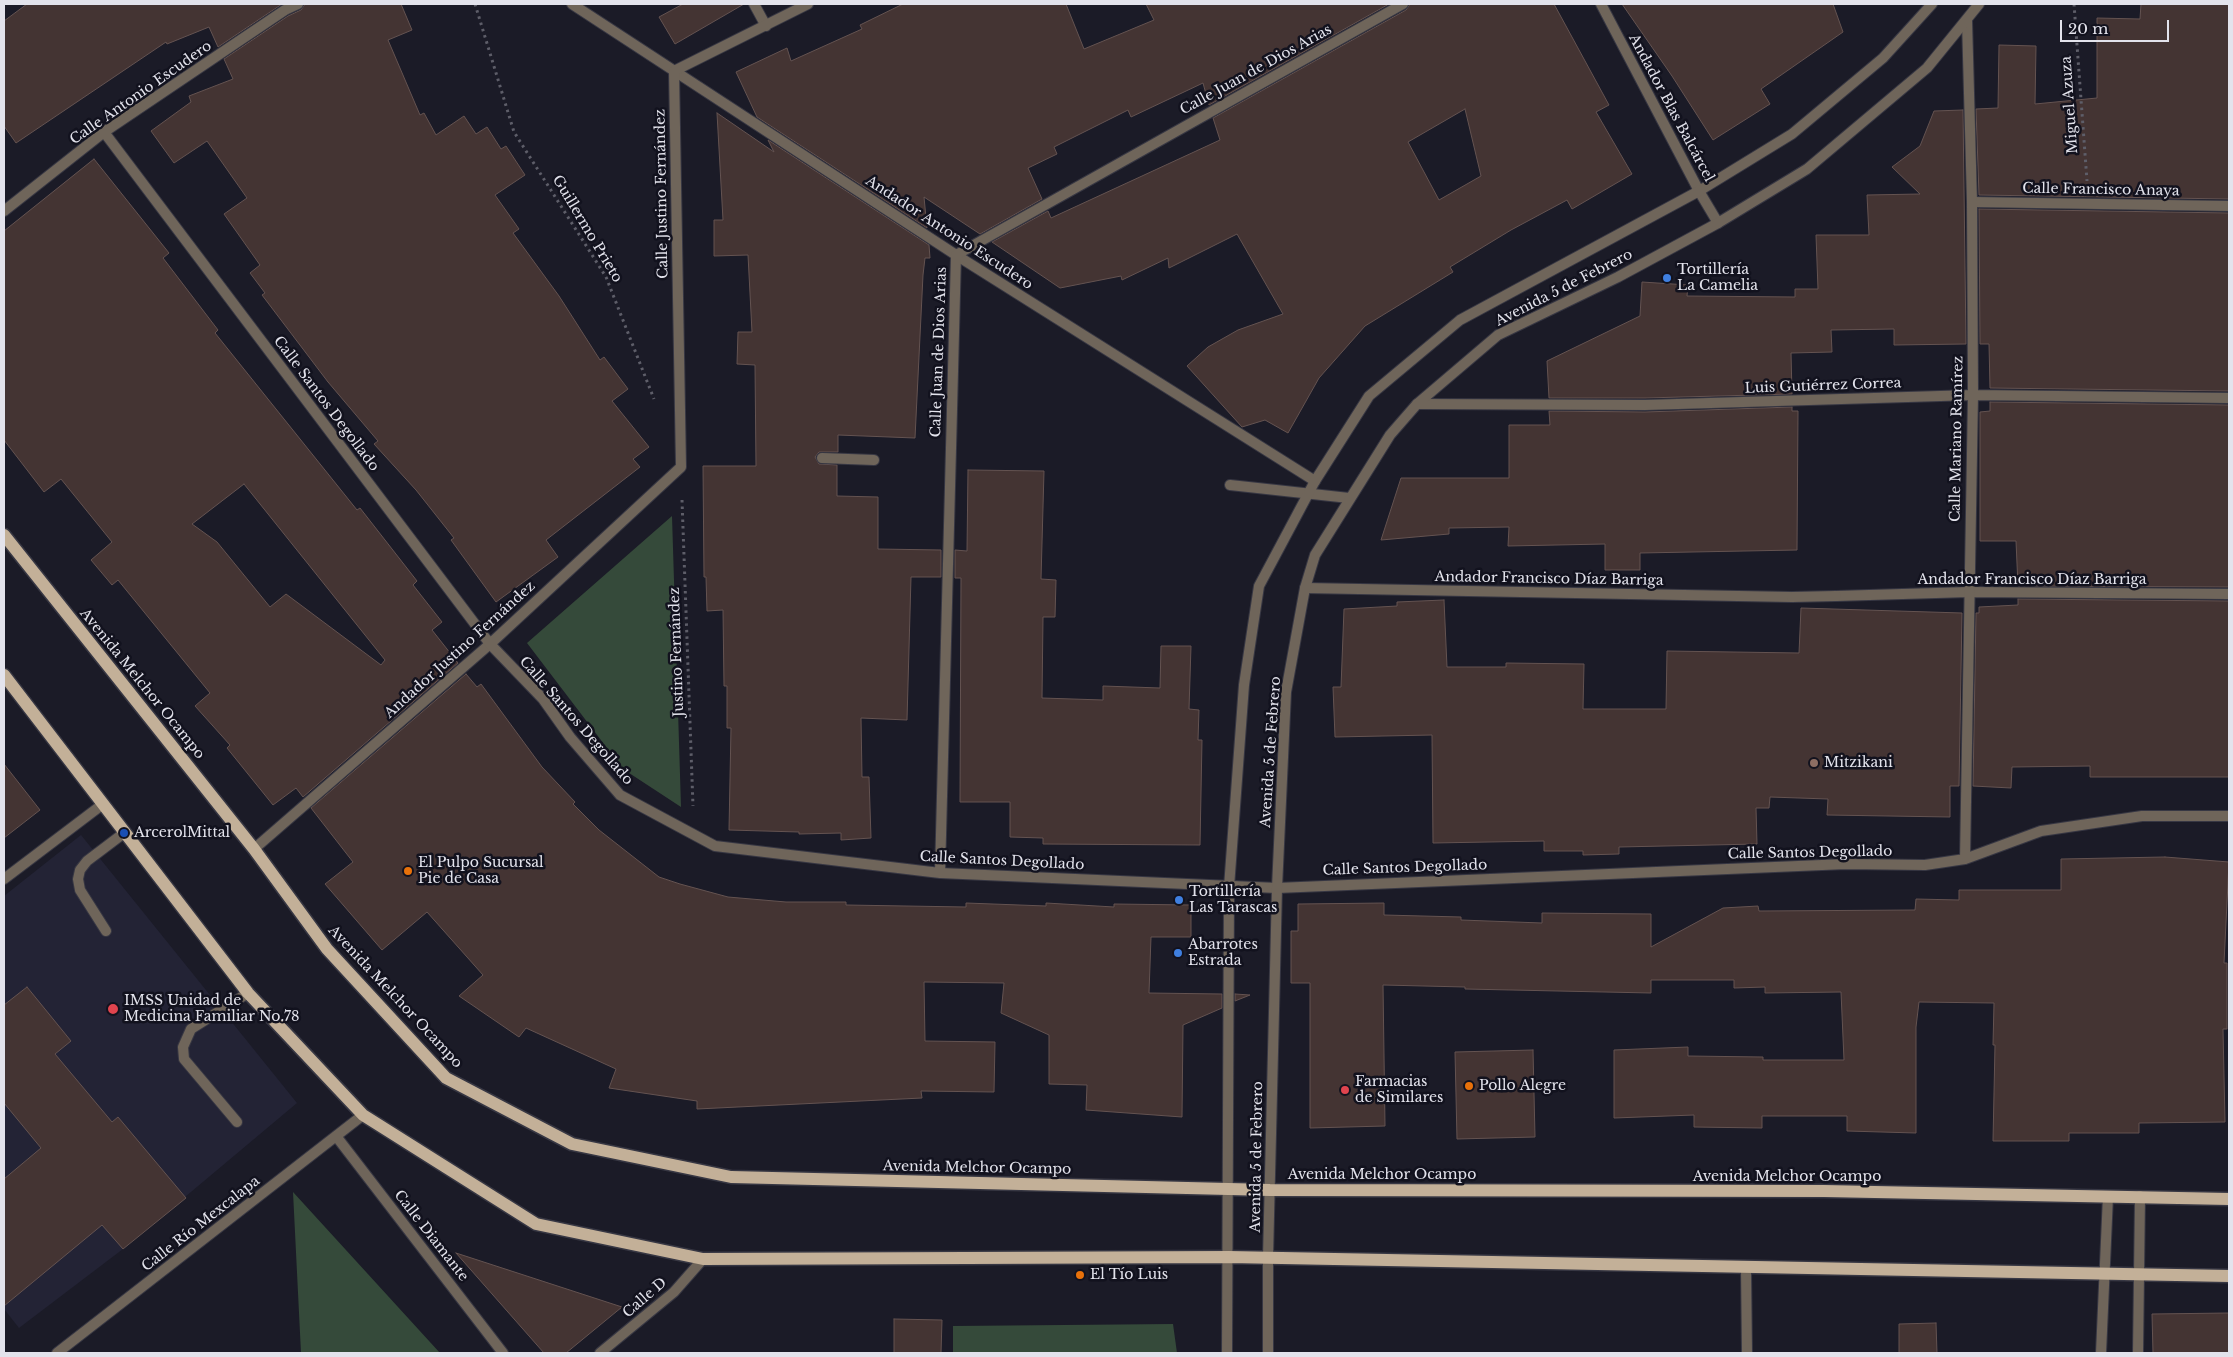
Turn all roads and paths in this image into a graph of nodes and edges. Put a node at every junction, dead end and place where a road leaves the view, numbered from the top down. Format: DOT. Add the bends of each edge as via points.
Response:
graph roads {
  1 [pos="298,4"];
  2 [pos="475,4"];
  3 [pos="572,4"];
  4 [pos="754,4"];
  5 [pos="808,4"];
  6 [pos="1403,4"];
  7 [pos="1601,4"];
  8 [pos="1932,4"];
  9 [pos="1979,4"];
  10 [pos="2074,4"];
  11 [pos="283,7"];
  12 [pos="1967,20"];
  13 [pos="766,26"];
  14 [pos="674,71"];
  15 [pos="104,132"];
  16 [pos="1699,191"];
  17 [pos="1972,202"];
  18 [pos="2089,204"];
  19 [pos="2229,206"];
  20 [pos="4,210"];
  21 [pos="1718,224"];
  22 [pos="956,255"];
  23 [pos="1973,395"];
  24 [pos="2229,398"];
  25 [pos="656,404"];
  26 [pos="1418,404"];
  27 [pos="822,458"];
  28 [pos="874,460"];
  29 [pos="681,467"];
  30 [pos="1315,480"];
  31 [pos="1230,485"];
  32 [pos="1308,494"];
  33 [pos="1349,498"];
  34 [pos="4,535"];
  35 [pos="1305,588"];
  36 [pos="1968,592"];
  37 [pos="2229,594"];
  38 [pos="490,644"];
  39 [pos="4,675"];
  40 [pos="103,804"];
  41 [pos="2229,816"];
  42 [pos="124,833"];
  43 [pos="695,837"];
  44 [pos="254,849"];
  45 [pos="1964,859"];
  46 [pos="940,873"];
  47 [pos="4,878"];
  48 [pos="1229,887"];
  49 [pos="1277,888"];
  50 [pos="106,931"];
  51 [pos="248,993"];
  52 [pos="362,1115"];
  53 [pos="237,1122"];
  54 [pos="336,1136"];
  55 [pos="1228,1188"];
  56 [pos="1270,1190"];
  57 [pos="2108,1196"];
  58 [pos="2140,1196"];
  59 [pos="2229,1199"];
  60 [pos="1229,1257"];
  61 [pos="1268,1257"];
  62 [pos="703,1259"];
  63 [pos="1746,1268"];
  64 [pos="2139,1273"];
  65 [pos="2104,1274"];
  66 [pos="2229,1276"];
  67 [pos="57,1353"];
  68 [pos="503,1353"];
  69 [pos="600,1353"];
  70 [pos="1227,1353"];
  71 [pos="1268,1353"];
  72 [pos="1747,1353"];
  73 [pos="2101,1353"];
  74 [pos="2138,1353"];
  1 -- 11 [label="street, Calle Antonio Escudero"];
  2 -- 25 [label="path, Guillermo Prieto" via="514,132 606,277"];
  3 -- 14 [label="street, Andador Antonio Escudero"];
  4 -- 13 [label="street"];
  5 -- 13 [label="street"];
  6 -- 22 [label="street, Calle Juan de Dios Arias"];
  7 -- 16 [label="street, Andador Blas Balcárcel"];
  8 -- 16 [label="street, Avenida 5 de Febrero" via="1883,58 1792,134"];
  9 -- 12 [label="street, Avenida 5 de Febrero"];
  10 -- 18 [label="path, Miguel Azuza"];
  11 -- 15 [label="street, Calle Antonio Escudero"];
  12 -- 17 [label="street, Calle Mariano Ramírez"];
  12 -- 21 [label="street, Avenida 5 de Febrero" via="1927,68 1807,169"];
  13 -- 14 [label="street"];
  14 -- 22 [label="street, Andador Antonio Escudero"];
  14 -- 29 [label="street, Calle Justino Fernández"];
  15 -- 20 [label="street, Calle Antonio Escudero"];
  15 -- 38 [label="street, Calle Santos Degollado"];
  16 -- 21 [label="street, Andador Blas Balcárcel"];
  16 -- 30 [label="street, Avenida 5 de Febrero" via="1460,320 1369,396"];
  17 -- 18 [label="street, Calle Francisco Anaya"];
  17 -- 23 [label="street, Calle Mariano Ramírez"];
  18 -- 19 [label="street, Calle Francisco Anaya"];
  21 -- 26 [label="street, Avenida 5 de Febrero" via="1498,335"];
  22 -- 30 [label="street, Andador Antonio Escudero"];
  22 -- 46 [label="street, Calle Juan de Dios Arias"];
  23 -- 24 [label="street, Luis Gutiérrez Correa"];
  23 -- 26 [label="street, Luis Gutiérrez Correa" via="1644,405"];
  23 -- 36 [label="street, Calle Mariano Ramírez"];
  26 -- 33 [label="street, Avenida 5 de Febrero" via="1390,435"];
  27 -- 28 [label="street"];
  29 -- 38 [label="street, Andador Justino Fernández"];
  29 -- 43 [label="path, Justino Fernández"];
  30 -- 32 [label="street, Avenida 5 de Febrero"];
  31 -- 32 [label="street"];
  32 -- 33 [label="street"];
  32 -- 48 [label="street, Avenida 5 de Febrero" via="1259,586 1244,685"];
  33 -- 35 [label="street, Avenida 5 de Febrero" via="1316,555"];
  34 -- 44 [label="main road, Avenida Melchor Ocampo"];
  35 -- 36 [label="street, Andador Francisco Díaz Barriga" via="1792,597"];
  35 -- 49 [label="street, Avenida 5 de Febrero" via="1286,692"];
  36 -- 37 [label="street, Andador Francisco Díaz Barriga"];
  36 -- 45 [label="street, Calle Mariano Ramírez"];
  38 -- 43 [label="street, Calle Santos Degollado" via="542,699 620,794"];
  38 -- 44 [label="street, Andador Justino Fernández"];
  39 -- 40 [label="main road"];
  40 -- 42 [label="main road"];
  40 -- 47 [label="street"];
  41 -- 45 [label="street, Calle Santos Degollado" via="2142,816 2042,831"];
  42 -- 50 [label="street" via="86,861 78,879 80,890"];
  42 -- 51 [label="main road"];
  43 -- 46 [label="street, Calle Santos Degollado" via="715,846"];
  44 -- 55 [label="main road, Avenida Melchor Ocampo" via="327,949 446,1078 572,1144 731,1177"];
  45 -- 49 [label="street, Calle Santos Degollado" via="1925,865 1846,864"];
  46 -- 48 [label="street, Calle Santos Degollado"];
  48 -- 49 [label="street, Calle Santos Degollado"];
  48 -- 55 [label="street, Avenida 5 de Febrero"];
  49 -- 56 [label="street, Avenida 5 de Febrero"];
  51 -- 52 [label="main road"];
  51 -- 53 [label="street" via="191,1029 183,1047 184,1059"];
  52 -- 54 [label="street, Calle Río Mexcalapa"];
  52 -- 62 [label="main road" via="536,1224"];
  54 -- 67 [label="street, Calle Río Mexcalapa"];
  54 -- 68 [label="street, Calle Diamante"];
  55 -- 56 [label="main road, Avenida Melchor Ocampo"];
  55 -- 60 [label="street, Avenida 5 de Febrero"];
  56 -- 57 [label="main road, Avenida Melchor Ocampo" via="1824,1191"];
  56 -- 61 [label="street, Avenida 5 de Febrero"];
  57 -- 58 [label="main road, Avenida Melchor Ocampo"];
  57 -- 65 [label="street"];
  58 -- 59 [label="main road, Avenida Melchor Ocampo"];
  58 -- 64 [label="street"];
  60 -- 61 [label="main road"];
  60 -- 62 [label="main road"];
  60 -- 70 [label="street, Avenida 5 de Febrero"];
  61 -- 63 [label="main road"];
  61 -- 71 [label="street, Avenida 5 de Febrero"];
  62 -- 69 [label="street, Calle D" via="674,1292"];
  63 -- 65 [label="main road"];
  63 -- 72 [label="street"];
  64 -- 65 [label="main road"];
  64 -- 66 [label="main road"];
  64 -- 74 [label="street"];
  65 -- 73 [label="street"];
}
